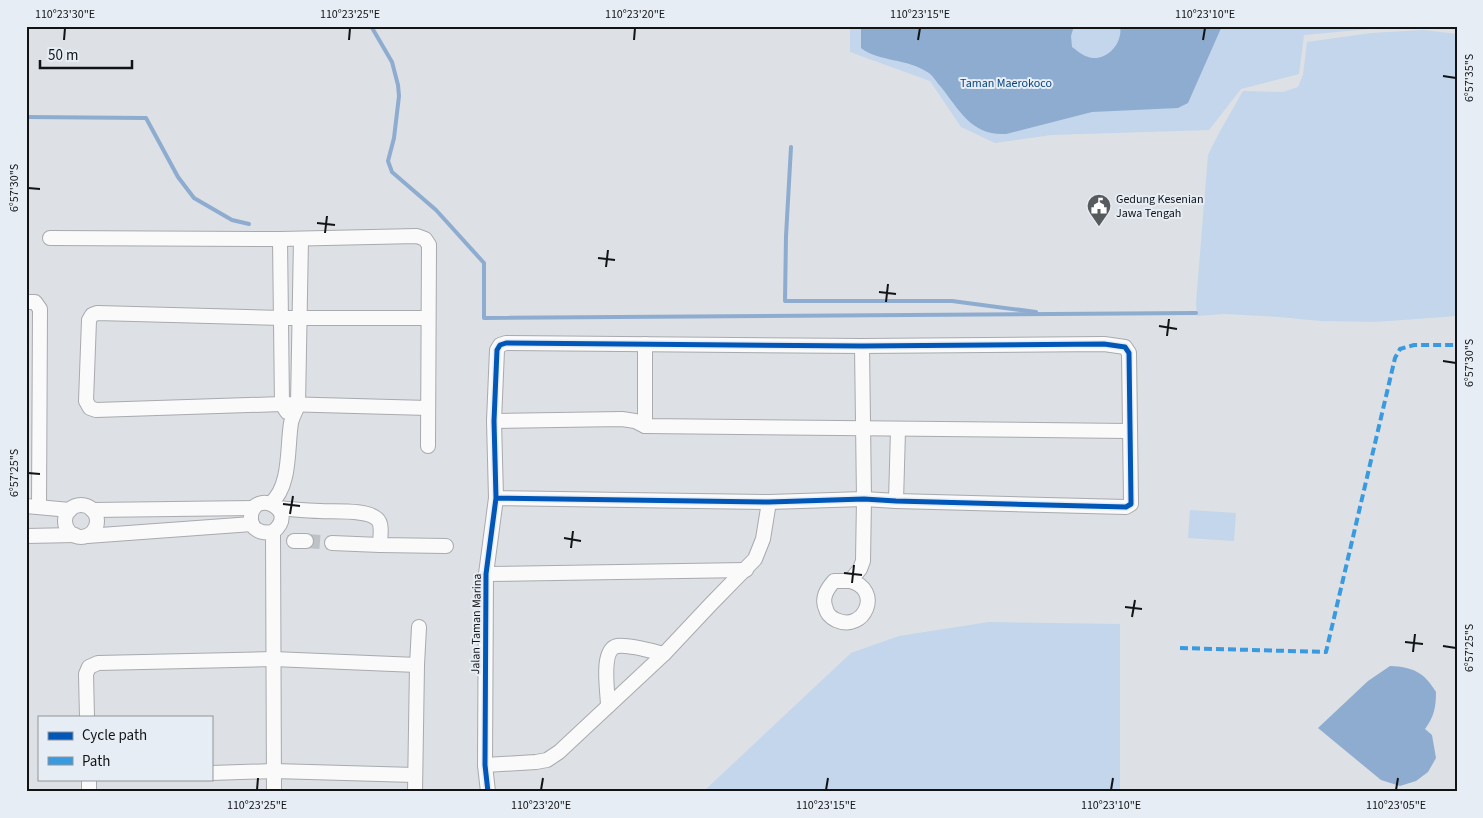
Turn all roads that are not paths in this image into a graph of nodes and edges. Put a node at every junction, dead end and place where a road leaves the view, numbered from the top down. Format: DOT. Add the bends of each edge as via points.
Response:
graph roads {
  1 [pos="50,238"];
  2 [pos="301,239"];
  3 [pos="280,240"];
  4 [pos="26,302"];
  5 [pos="282,318"];
  6 [pos="300,318"];
  7 [pos="428,318"];
  8 [pos="646,344"];
  9 [pos="862,346"];
  10 [pos="282,404"];
  11 [pos="298,404"];
  12 [pos="428,408"];
  13 [pos="292,421"];
  14 [pos="494,421"];
  15 [pos="645,426"];
  16 [pos="862,429"];
  17 [pos="898,430"];
  18 [pos="1129,432"];
  19 [pos="428,446"];
  20 [pos="496,498"];
  21 [pos="864,499"];
  22 [pos="896,501"];
  23 [pos="768,502"];
  24 [pos="274,505"];
  25 [pos="32,506"];
  26 [pos="254,508"];
  27 [pos="70,510"];
  28 [pos="92,510"];
  29 [pos="252,524"];
  30 [pos="273,532"];
  31 [pos="80,535"];
  32 [pos="26,536"];
  33 [pos="332,542"];
  34 [pos="380,545"];
  35 [pos="446,546"];
  36 [pos="746,570"];
  37 [pos="486,574"];
  38 [pos="850,580"];
  39 [pos="419,627"];
  40 [pos="664,654"];
  41 [pos="273,659"];
  42 [pos="416,665"];
  43 [pos="608,706"];
  44 [pos="87,716"];
  45 [pos="485,765"];
  46 [pos="274,771"];
  47 [pos="212,773"];
  48 [pos="415,775"];
  49 [pos="274,792"];
  50 [pos="415,792"];
  51 [pos="488,792"];
  1 -- 3 [label="street"];
  2 -- 3 [label="street"];
  2 -- 6 [label="street"];
  2 -- 7 [label="street" via="417,236 425,239 429,245"];
  3 -- 5 [label="street"];
  4 -- 25 [label="street" via="35,302 40,309"];
  5 -- 6 [label="street"];
  5 -- 10 [label="street"];
  5 -- 10 [label="street" via="94,314 89,320 86,401 90,408 96,410"];
  6 -- 7 [label="street"];
  6 -- 11 [label="street"];
  7 -- 12 [label="street"];
  8 -- 9 [label="street"];
  8 -- 14 [label="street, Jalan Taman Marina" via="500,345 497,350"];
  8 -- 15 [label="street"];
  9 -- 16 [label="street"];
  9 -- 18 [label="street" via="1104,344 1126,347 1129,353"];
  10 -- 11 [label="street"];
  10 -- 13 [label="street"];
  11 -- 12 [label="street"];
  11 -- 13 [label="street"];
  12 -- 19 [label="street"];
  13 -- 24 [label="street" via="284,481"];
  14 -- 15 [label="street" via="622,419"];
  14 -- 20 [label="street, Jalan Taman Marina"];
  15 -- 16 [label="street"];
  16 -- 17 [label="street"];
  16 -- 21 [label="street"];
  17 -- 18 [label="street"];
  17 -- 22 [label="street"];
  18 -- 22 [label="street" via="1131,504 1126,507"];
  20 -- 23 [label="street"];
  20 -- 37 [label="street, Jalan Taman Marina"];
  21 -- 22 [label="street"];
  21 -- 23 [label="street"];
  21 -- 38 [label="street" via="863,561"];
  23 -- 36 [label="street" via="760,550"];
  24 -- 26 [label="street" via="264,502"];
  24 -- 30 [label="street" via="281,515 281,522"];
  24 -- 34 [label="street" via="371,515 380,524"];
  25 -- 27 [label="street"];
  26 -- 28 [label="street"];
  26 -- 29 [label="street" via="250,516"];
  27 -- 28 [label="street" via="81,505"];
  27 -- 31 [label="street" via="66,527"];
  28 -- 31 [label="street" via="97,521 92,532"];
  29 -- 30 [label="street" via="257,530"];
  29 -- 31 [label="street"];
  30 -- 41 [label="street"];
  31 -- 32 [label="street"];
  33 -- 34 [label="street"];
  34 -- 35 [label="street"];
  36 -- 37 [label="street"];
  36 -- 40 [label="street"];
  37 -- 45 [label="street, Jalan Taman Marina"];
  39 -- 42 [label="street"];
  40 -- 43 [label="street"];
  40 -- 43 [label="street" via="616,646 610,651 606,669"];
  41 -- 42 [label="street"];
  41 -- 44 [label="street" via="98,663 86,674"];
  41 -- 46 [label="street"];
  42 -- 48 [label="street"];
  43 -- 45 [label="street" via="559,752 546,760"];
  45 -- 51 [label="street, Jalan Taman Marina"];
  46 -- 47 [label="street"];
  46 -- 48 [label="street"];
  46 -- 49 [label="street"];
  48 -- 50 [label="street"];
}
